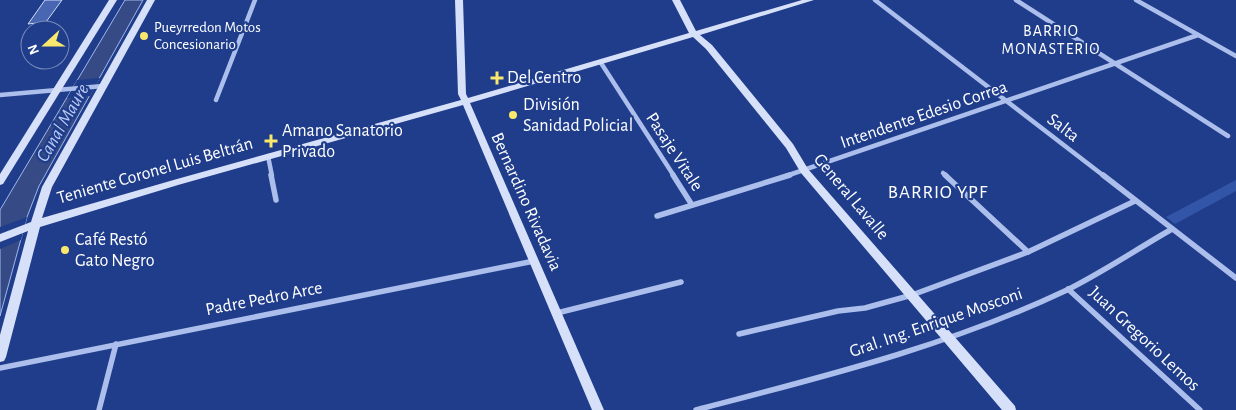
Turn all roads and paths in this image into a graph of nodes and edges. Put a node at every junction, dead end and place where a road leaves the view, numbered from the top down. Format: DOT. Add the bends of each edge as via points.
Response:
graph roads {
  1 [pos="113,0"];
  2 [pos="151,0"];
  3 [pos="255,0"];
  4 [pos="459,0"];
  5 [pos="676,0"];
  6 [pos="810,0"];
  7 [pos="875,0"];
  8 [pos="1016,0"];
  9 [pos="1136,0"];
  10 [pos="694,34"];
  11 [pos="1198,35"];
  12 [pos="1236,56"];
  13 [pos="601,63"];
  14 [pos="1113,63"];
  15 [pos="99,86"];
  16 [pos="57,90"];
  17 [pos="0,95"];
  18 [pos="216,100"];
  19 [pos="1005,101"];
  20 [pos="465,102"];
  21 [pos="1228,136"];
  22 [pos="268,156"];
  23 [pos="804,171"];
  24 [pos="942,173"];
  25 [pos="0,182"];
  26 [pos="276,200"];
  27 [pos="1135,201"];
  28 [pos="692,205"];
  29 [pos="657,216"];
  30 [pos="36,224"];
  31 [pos="1172,229"];
  32 [pos="0,238"];
  33 [pos="1028,252"];
  34 [pos="534,261"];
  35 [pos="1236,278"];
  36 [pos="681,282"];
  37 [pos="1068,289"];
  38 [pos="912,295"];
  39 [pos="556,312"];
  40 [pos="739,334"];
  41 [pos="949,338"];
  42 [pos="116,344"];
  43 [pos="0,357"];
  44 [pos="0,368"];
  45 [pos="99,410"];
  46 [pos="598,410"];
  47 [pos="696,410"];
  48 [pos="1010,410"];
  49 [pos="1200,410"];
  1 -- 16 [label="street"];
  2 -- 15 [label="street"];
  3 -- 18 [label="street"];
  4 -- 20 [label="street, Bernardino Rivadavia" via="461,89"];
  5 -- 10 [label="street, General Lavalle"];
  6 -- 10 [label="street, Teniente Coronel Luis Beltrán"];
  7 -- 19 [label="street, Salta"];
  8 -- 14 [label="street"];
  9 -- 11 [label="street"];
  10 -- 13 [label="street, Teniente Coronel Luis Beltrán"];
  10 -- 23 [label="street, General Lavalle" via="709,47 794,152"];
  11 -- 12 [label="street"];
  11 -- 14 [label="street, Intendente Edesio Correa"];
  13 -- 20 [label="street, Teniente Coronel Luis Beltrán"];
  13 -- 28 [label="street, Pasaje Vitale"];
  14 -- 19 [label="street, Intendente Edesio Correa"];
  14 -- 21 [label="street"];
  15 -- 16 [label="street"];
  15 -- 30 [label="street" via="52,177"];
  16 -- 17 [label="street"];
  16 -- 25 [label="street"];
  19 -- 23 [label="street, Intendente Edesio Correa"];
  19 -- 27 [label="street, Salta"];
  20 -- 22 [label="street, Teniente Coronel Luis Beltrán"];
  20 -- 34 [label="street, Bernardino Rivadavia"];
  22 -- 26 [label="street"];
  22 -- 30 [label="street, Teniente Coronel Luis Beltrán"];
  23 -- 28 [label="street, Intendente Edesio Correa"];
  23 -- 38 [label="street, General Lavalle"];
  24 -- 33 [label="street"];
  27 -- 31 [label="street, Salta"];
  27 -- 33 [label="street"];
  28 -- 29 [label="street, Intendente Edesio Correa"];
  30 -- 32 [label="street, Teniente Coronel Luis Beltrán"];
  30 -- 43 [label="street"];
  31 -- 35 [label="street, Salta"];
  31 -- 37 [label="street, Gral. Ing. Enrique Mosconi"];
  33 -- 38 [label="street"];
  34 -- 39 [label="street, Bernardino Rivadavia"];
  34 -- 42 [label="street, Padre Pedro Arce"];
  36 -- 39 [label="street"];
  37 -- 41 [label="street, Gral. Ing. Enrique Mosconi"];
  37 -- 49 [label="street, Juan Gregorio Lemos"];
  38 -- 40 [label="street"];
  38 -- 41 [label="street, General Lavalle"];
  39 -- 46 [label="street, Bernardino Rivadavia"];
  41 -- 47 [label="street, Gral. Ing. Enrique Mosconi" via="834,374"];
  41 -- 48 [label="street, General Lavalle"];
  42 -- 44 [label="street, Padre Pedro Arce"];
  42 -- 45 [label="street"];
}
